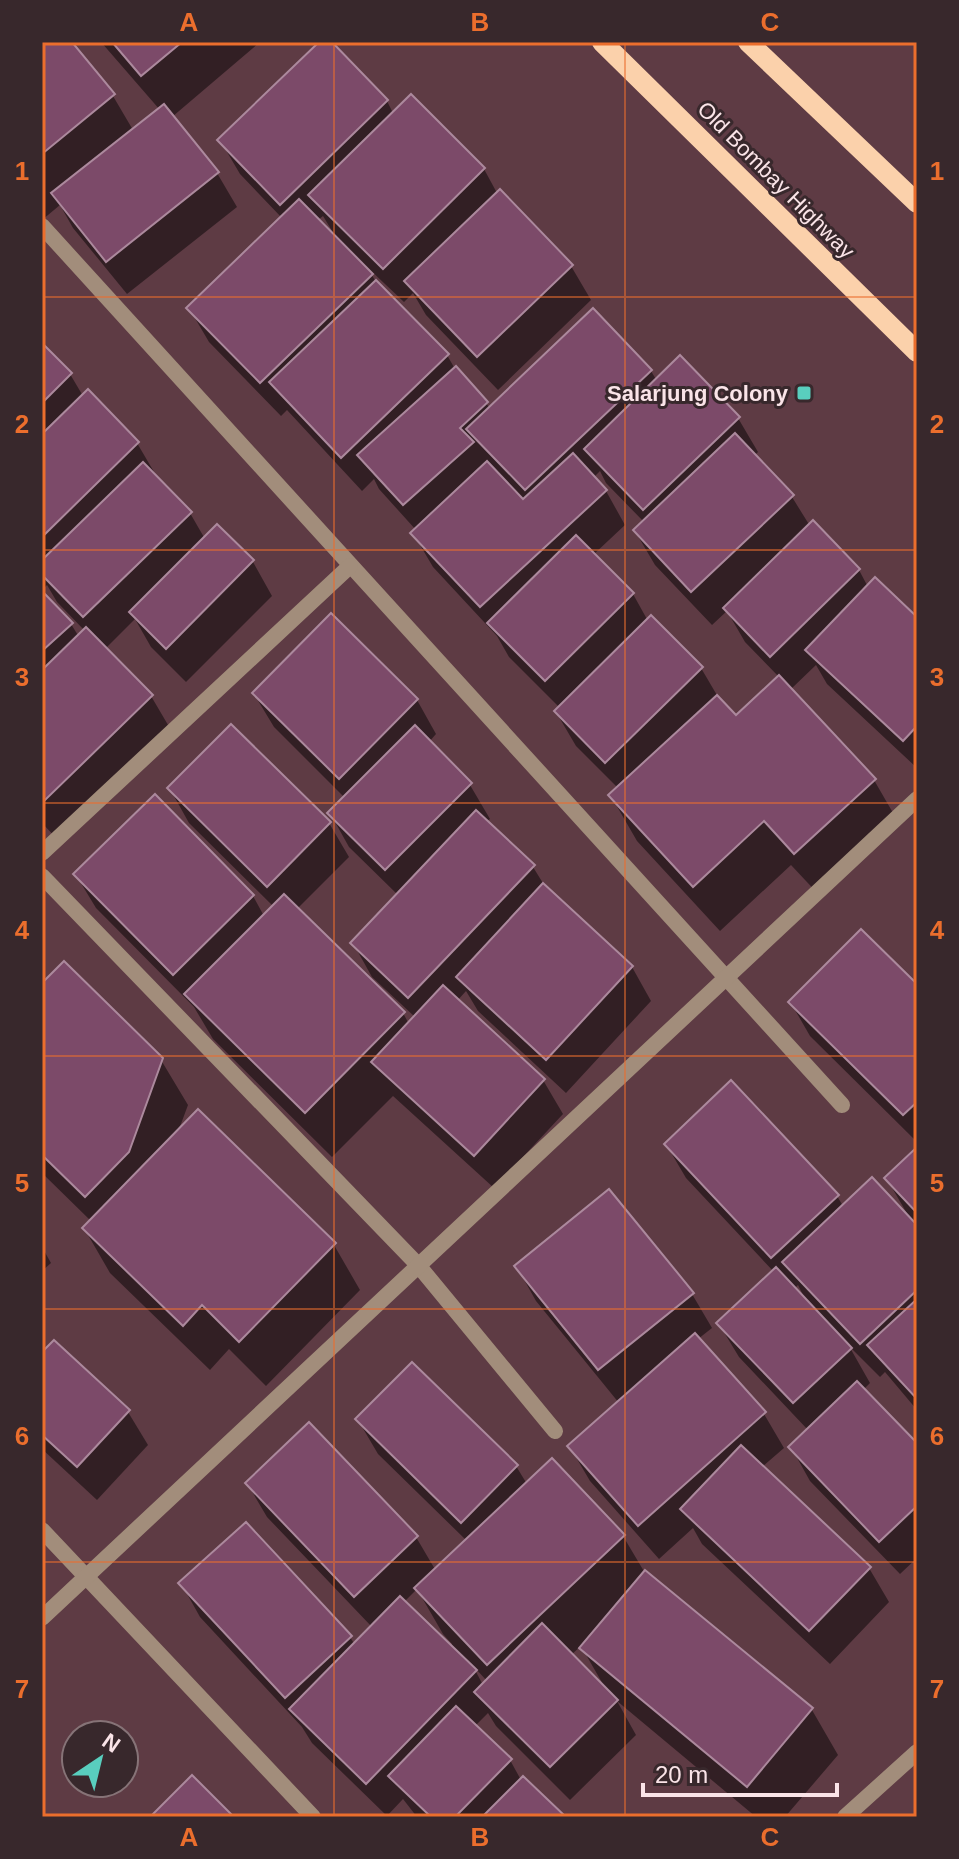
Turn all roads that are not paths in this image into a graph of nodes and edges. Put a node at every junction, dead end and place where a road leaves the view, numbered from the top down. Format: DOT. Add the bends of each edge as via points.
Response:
graph roads {
  1 [pos="602,42"];
  2 [pos="748,42"];
  3 [pos="917,203"];
  4 [pos="42,226"];
  5 [pos="917,352"];
  6 [pos="350,566"];
  7 [pos="917,799"];
  8 [pos="42,853"];
  9 [pos="42,876"];
  10 [pos="727,976"];
  11 [pos="842,1105"];
  12 [pos="418,1265"];
  13 [pos="555,1431"];
  14 [pos="42,1530"];
  15 [pos="86,1577"];
  16 [pos="42,1618"];
  17 [pos="917,1752"];
  18 [pos="313,1817"];
  19 [pos="845,1817"];
  1 -- 5 [label="main road, Old Bombay Highway"];
  2 -- 3 [label="main road"];
  4 -- 6 [label="street"];
  6 -- 8 [label="street"];
  6 -- 10 [label="street"];
  7 -- 10 [label="street"];
  9 -- 12 [label="street"];
  10 -- 11 [label="street"];
  10 -- 12 [label="street"];
  12 -- 13 [label="street"];
  12 -- 15 [label="street"];
  14 -- 15 [label="street"];
  15 -- 16 [label="street"];
  15 -- 18 [label="street"];
  17 -- 19 [label="street"];
}
